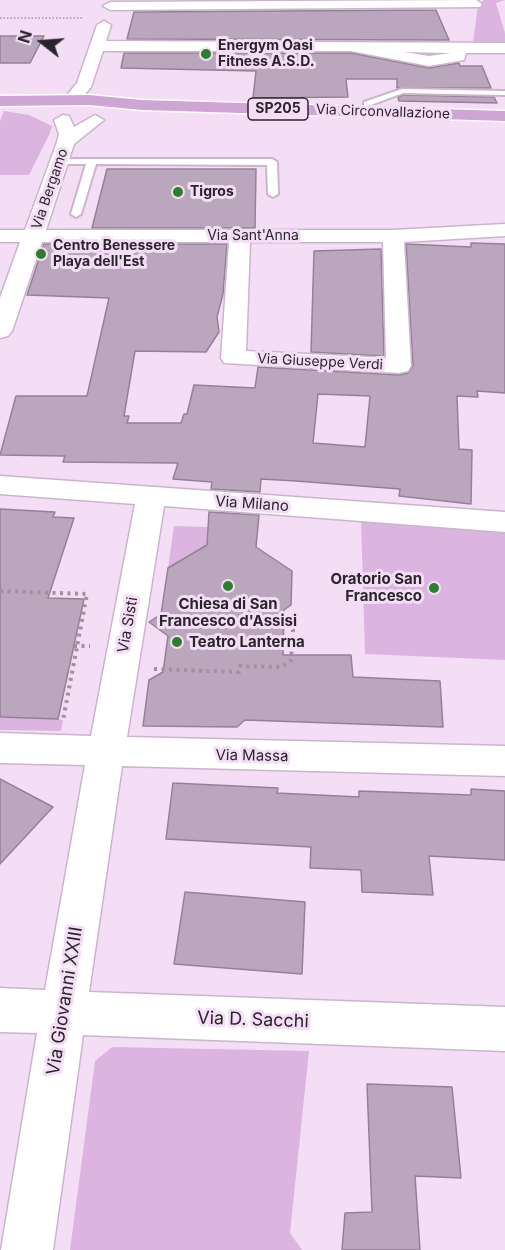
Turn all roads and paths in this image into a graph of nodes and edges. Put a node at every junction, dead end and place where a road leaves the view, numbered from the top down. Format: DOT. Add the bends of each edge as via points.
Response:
graph roads {
  1 [pos="110,3"];
  2 [pos="475,4"];
  3 [pos="0,18"];
  4 [pos="86,18"];
  5 [pos="97,46"];
  6 [pos="505,48"];
  7 [pos="85,84"];
  8 [pos="421,91"];
  9 [pos="445,92"];
  10 [pos="465,93"];
  11 [pos="489,93"];
  12 [pos="505,93"];
  13 [pos="68,101"];
  14 [pos="0,102"];
  15 [pos="438,103"];
  16 [pos="460,104"];
  17 [pos="486,104"];
  18 [pos="505,104"];
  19 [pos="100,110"];
  20 [pos="368,112"];
  21 [pos="505,116"];
  22 [pos="58,118"];
  23 [pos="66,142"];
  24 [pos="60,161"];
  25 [pos="92,161"];
  26 [pos="273,194"];
  27 [pos="76,214"];
  28 [pos="505,230"];
  29 [pos="0,236"];
  30 [pos="34,236"];
  31 [pos="240,236"];
  32 [pos="393,236"];
  33 [pos="0,331"];
  34 [pos="0,485"];
  35 [pos="151,497"];
  36 [pos="505,522"];
  37 [pos="0,591"];
  38 [pos="275,616"];
  39 [pos="121,667"];
  40 [pos="51,718"];
  41 [pos="0,748"];
  42 [pos="105,753"];
  43 [pos="505,761"];
  44 [pos="0,1010"];
  45 [pos="63,1012"];
  46 [pos="505,1029"];
  47 [pos="27,1250"];
  1 -- 2 [label="street"];
  1 -- 5 [label="street"];
  3 -- 4 [label="path"];
  5 -- 6 [label="street"];
  5 -- 7 [label="street"];
  7 -- 13 [label="street"];
  7 -- 19 [label="street"];
  8 -- 9 [label="lane"];
  8 -- 15 [label="lane"];
  8 -- 20 [label="lane" via="394,92 367,104"];
  9 -- 10 [label="lane"];
  9 -- 16 [label="lane"];
  10 -- 11 [label="lane"];
  10 -- 17 [label="lane"];
  11 -- 12 [label="lane"];
  11 -- 18 [label="lane"];
  13 -- 14 [label="main road, SP205"];
  13 -- 19 [label="main road, SP205"];
  13 -- 22 [label="main road" via="52,109"];
  14 -- 22 [label="main road, SP205"];
  19 -- 20 [label="main road, Via Circonvallazione / SP205" via="188,106"];
  19 -- 22 [label="main road, SP205"];
  19 -- 23 [label="street, Via Bergamo"];
  20 -- 21 [label="main road, Via Circonvallazione / SP205"];
  22 -- 23 [label="street, Via Bergamo" via="68,134"];
  23 -- 24 [label="street, Via Bergamo"];
  24 -- 25 [label="lane"];
  24 -- 30 [label="street, Via Bergamo"];
  25 -- 26 [label="lane" via="272,162"];
  25 -- 27 [label="lane"];
  28 -- 32 [label="street, Via Sant'Anna"];
  29 -- 30 [label="street, Via Sant'Anna"];
  30 -- 31 [label="street, Via Sant'Anna"];
  30 -- 33 [label="street, Via Bergamo"];
  31 -- 32 [label="street, Via Sant'Anna"];
  31 -- 32 [label="street, Via Giuseppe Verdi" via="233,358 399,366"];
  34 -- 35 [label="street, Via Milano"];
  35 -- 36 [label="street, Via Milano"];
  35 -- 39 [label="street, Via Sisti"];
  37 -- 40 [label="path" via="87,594 63,720"];
  38 -- 39 [label="path" via="293,630 291,660 282,667 240,666 239,672"];
  39 -- 42 [label="street, Via Sisti"];
  41 -- 42 [label="street, Via Massa"];
  42 -- 43 [label="street, Via Massa"];
  42 -- 45 [label="street, Via Giovanni XXIII"];
  44 -- 45 [label="street, Via D. Sacchi"];
  45 -- 46 [label="street, Via D. Sacchi"];
  45 -- 47 [label="street, Via Giovanni XXIII"];
}
